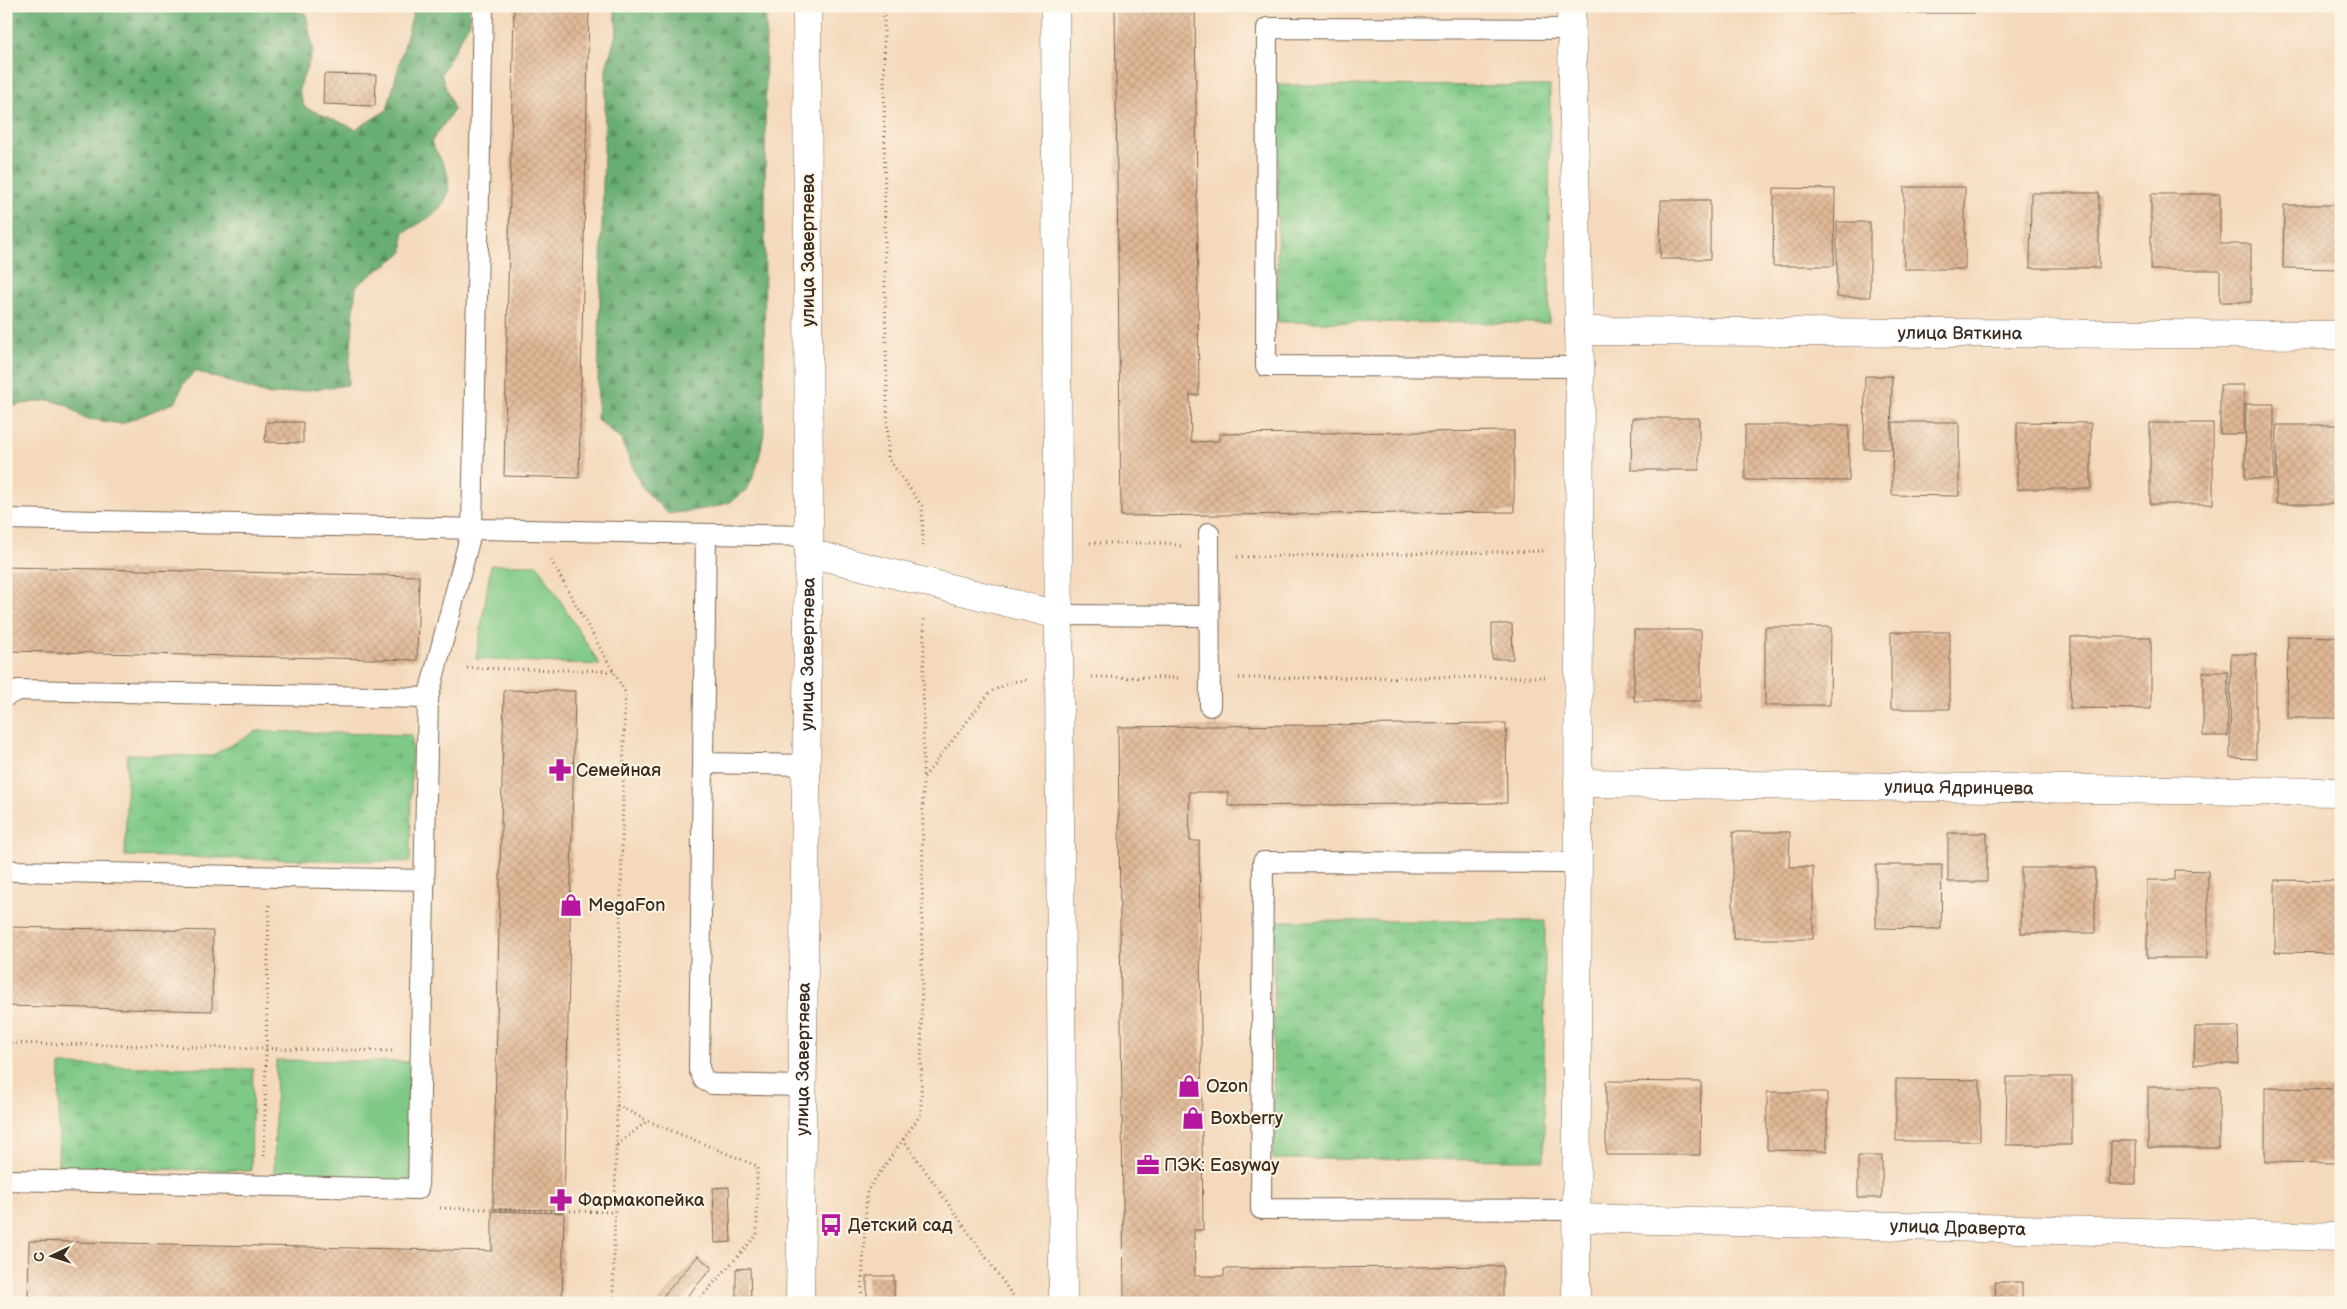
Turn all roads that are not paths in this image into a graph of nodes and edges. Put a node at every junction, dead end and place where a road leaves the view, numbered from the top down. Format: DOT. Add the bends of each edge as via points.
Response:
graph roads {
  1 [pos="482,6"];
  2 [pos="807,6"];
  3 [pos="1055,6"];
  4 [pos="1572,18"];
  5 [pos="1579,331"];
  6 [pos="2341,335"];
  7 [pos="1580,367"];
  8 [pos="6,519"];
  9 [pos="472,529"];
  10 [pos="1209,533"];
  11 [pos="706,534"];
  12 [pos="809,545"];
  13 [pos="1058,615"];
  14 [pos="1209,616"];
  15 [pos="6,696"];
  16 [pos="428,698"];
  17 [pos="1210,706"];
  18 [pos="703,763"];
  19 [pos="806,766"];
  20 [pos="1578,783"];
  21 [pos="2341,792"];
  22 [pos="1578,863"];
  23 [pos="6,868"];
  24 [pos="425,880"];
  25 [pos="802,1086"];
  26 [pos="6,1180"];
  27 [pos="1576,1214"];
  28 [pos="2341,1237"];
  29 [pos="800,1303"];
  30 [pos="1063,1303"];
  31 [pos="1576,1303"];
  1 -- 9 [label="lane"];
  2 -- 12 [label="street, улица Завертяева"];
  3 -- 13 [label="street"];
  4 -- 5 [label="street"];
  4 -- 7 [label="lane" via="1267,28 1266,366"];
  5 -- 6 [label="street, улица Вяткина"];
  5 -- 7 [label="street"];
  7 -- 20 [label="street"];
  8 -- 9 [label="lane"];
  9 -- 11 [label="lane"];
  9 -- 16 [label="lane"];
  10 -- 14 [label="lane"];
  11 -- 12 [label="lane"];
  11 -- 18 [label="lane"];
  12 -- 13 [label="street" via="924,582"];
  12 -- 19 [label="street, улица Завертяева"];
  13 -- 14 [label="lane"];
  13 -- 30 [label="street"];
  14 -- 17 [label="lane"];
  15 -- 16 [label="lane" via="18,690"];
  16 -- 24 [label="lane"];
  18 -- 19 [label="lane"];
  18 -- 25 [label="lane" via="699,1069 704,1080 712,1084"];
  19 -- 25 [label="street, улица Завертяева"];
  20 -- 21 [label="street, улица Ядринцева"];
  20 -- 22 [label="street"];
  22 -- 27 [label="street"];
  22 -- 27 [label="lane" via="1263,862 1261,1209"];
  23 -- 24 [label="lane" via="14,871"];
  24 -- 26 [label="lane" via="418,1189"];
  25 -- 29 [label="street, улица Завертяева"];
  27 -- 28 [label="street, улица Драверта"];
  27 -- 31 [label="street"];
}
